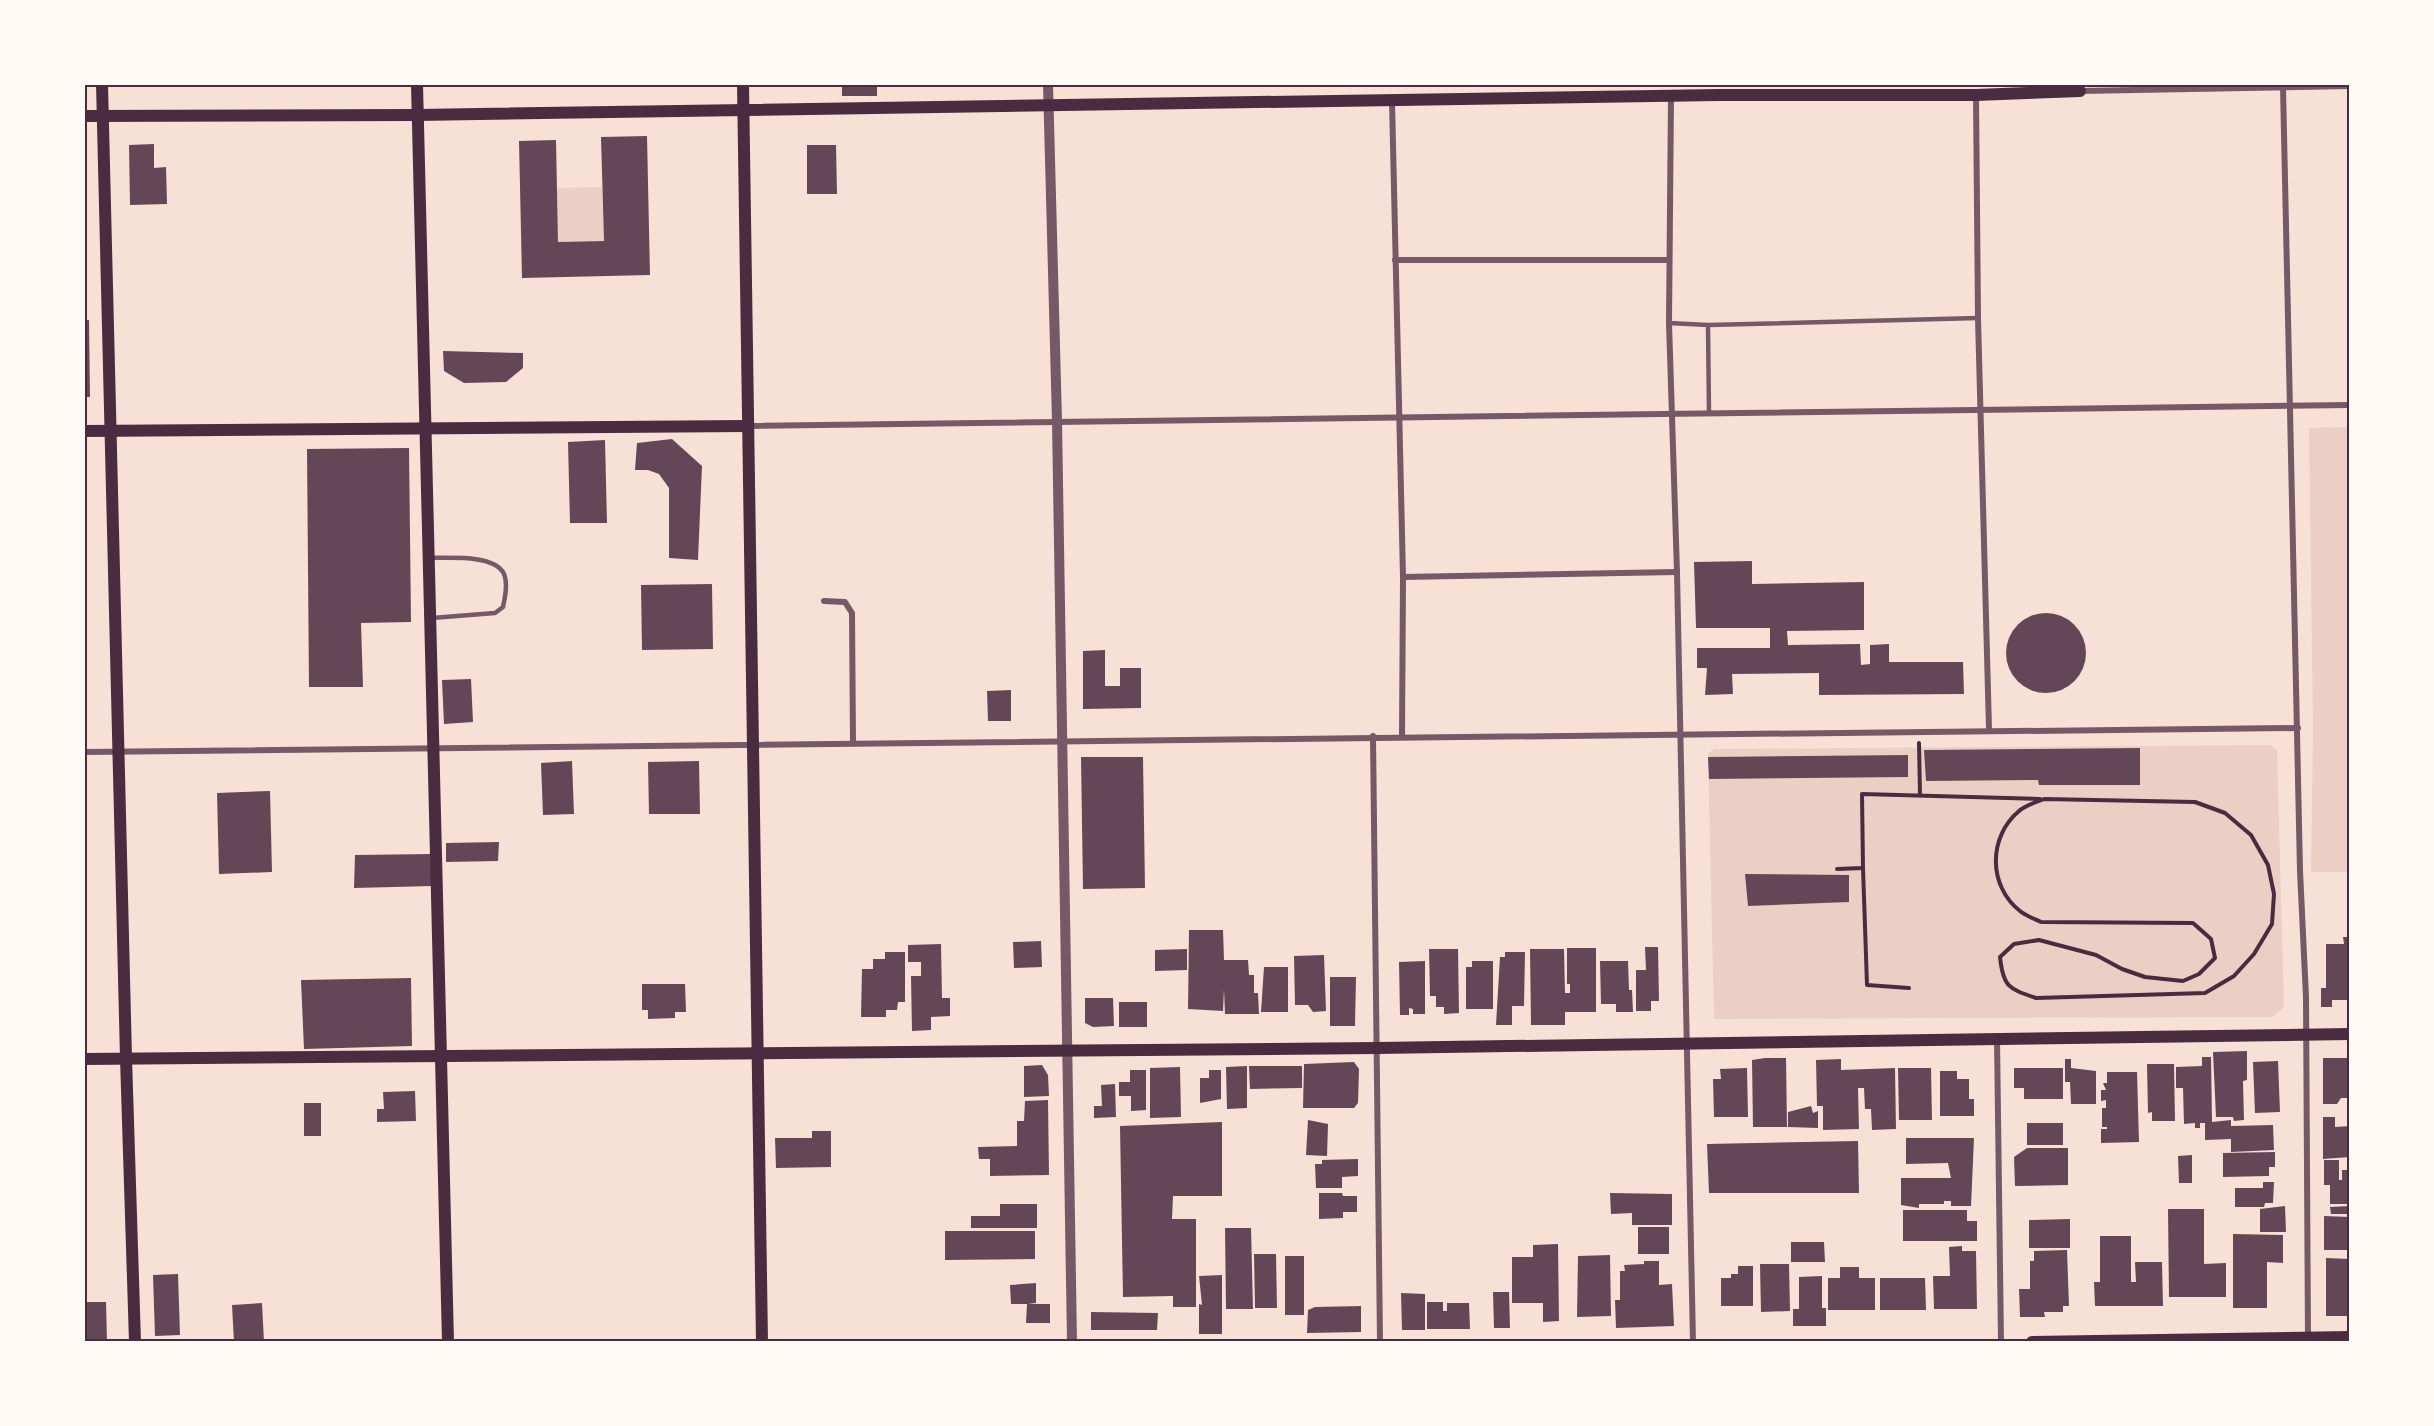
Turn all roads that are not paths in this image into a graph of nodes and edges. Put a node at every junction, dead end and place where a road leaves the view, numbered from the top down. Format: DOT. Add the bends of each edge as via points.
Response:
graph roads {
  1 [pos="102,84"];
  2 [pos="417,84"];
  3 [pos="743,84"];
  4 [pos="1048,84"];
  5 [pos="2350,86"];
  6 [pos="2082,87"];
  7 [pos="2283,87"];
  8 [pos="1720,89"];
  9 [pos="1976,95"];
  10 [pos="1671,97"];
  11 [pos="1392,101"];
  12 [pos="1050,105"];
  13 [pos="744,109"];
  14 [pos="418,115"];
  15 [pos="84,116"];
  16 [pos="103,116"];
  17 [pos="1395,260"];
  18 [pos="1669,260"];
  19 [pos="1978,318"];
  20 [pos="1669,324"];
  21 [pos="1708,325"];
  22 [pos="2290,405"];
  23 [pos="2350,405"];
  24 [pos="1981,410"];
  25 [pos="1709,414"];
  26 [pos="1673,415"];
  27 [pos="1399,418"];
  28 [pos="1057,422"];
  29 [pos="748,426"];
  30 [pos="424,429"];
  31 [pos="84,431"];
  32 [pos="110,431"];
  33 [pos="429,558"];
  34 [pos="1677,572"];
  35 [pos="1403,577"];
  36 [pos="824,601"];
  37 [pos="431,618"];
  38 [pos="2298,728"];
  39 [pos="1989,729"];
  40 [pos="1681,734"];
  41 [pos="1373,736"];
  42 [pos="1402,737"];
  43 [pos="1061,740"];
  44 [pos="853,743"];
  45 [pos="754,745"];
  46 [pos="435,749"];
  47 [pos="84,752"];
  48 [pos="118,752"];
  49 [pos="2350,1034"];
  50 [pos="2306,1035"];
  51 [pos="1997,1039"];
  52 [pos="1687,1044"];
  53 [pos="1377,1048"];
  54 [pos="1065,1051"];
  55 [pos="757,1054"];
  56 [pos="442,1056"];
  57 [pos="126,1058"];
  58 [pos="84,1059"];
  59 [pos="2350,1336"];
  60 [pos="2308,1340"];
  61 [pos="135,1342"];
  62 [pos="448,1342"];
  63 [pos="762,1342"];
  64 [pos="1072,1342"];
  65 [pos="1380,1342"];
  66 [pos="1693,1342"];
  67 [pos="2001,1342"];
  68 [pos="2032,1342"];
  1 -- 16 [label="main road"];
  2 -- 14 [label="main road"];
  3 -- 13 [label="main road"];
  4 -- 12 [label="street"];
  5 -- 7 [label="street"];
  6 -- 7 [label="street"];
  6 -- 9 [label="main road"];
  7 -- 22 [label="street"];
  8 -- 9 [label="main road"];
  8 -- 10 [label="main road"];
  9 -- 19 [label="street"];
  10 -- 11 [label="main road"];
  10 -- 18 [label="street"];
  11 -- 12 [label="main road"];
  11 -- 17 [label="street"];
  12 -- 13 [label="main road"];
  12 -- 28 [label="street"];
  13 -- 14 [label="main road"];
  13 -- 29 [label="main road"];
  14 -- 16 [label="main road"];
  14 -- 30 [label="main road"];
  15 -- 16 [label="main road"];
  16 -- 32 [label="main road"];
  17 -- 18 [label="street"];
  17 -- 27 [label="street"];
  18 -- 20 [label="street"];
  19 -- 21 [label="lane"];
  19 -- 24 [label="street"];
  20 -- 21 [label="lane"];
  20 -- 26 [label="street"];
  21 -- 25 [label="lane"];
  22 -- 23 [label="street"];
  22 -- 24 [label="street"];
  22 -- 38 [label="street"];
  24 -- 25 [label="street"];
  24 -- 39 [label="street"];
  25 -- 26 [label="street"];
  26 -- 27 [label="street"];
  26 -- 34 [label="street"];
  27 -- 28 [label="street"];
  27 -- 35 [label="street"];
  28 -- 29 [label="street"];
  28 -- 43 [label="street"];
  29 -- 30 [label="main road"];
  29 -- 45 [label="main road"];
  30 -- 32 [label="main road"];
  30 -- 33 [label="main road"];
  31 -- 32 [label="main road"];
  32 -- 48 [label="main road"];
  33 -- 37 [label="main road"];
  33 -- 37 [label="lane" via="474,559 495,564 504,574 506,588 503,607 495,613"];
  34 -- 35 [label="street"];
  34 -- 40 [label="street"];
  35 -- 42 [label="street"];
  36 -- 44 [label="street" via="845,603 852,613"];
  37 -- 46 [label="main road"];
  38 -- 39 [label="street"];
  38 -- 50 [label="street"];
  39 -- 40 [label="street"];
  40 -- 42 [label="street"];
  40 -- 52 [label="street"];
  41 -- 42 [label="street"];
  41 -- 43 [label="street"];
  41 -- 53 [label="street"];
  43 -- 44 [label="street"];
  43 -- 54 [label="street"];
  44 -- 45 [label="street"];
  45 -- 46 [label="street"];
  45 -- 55 [label="main road"];
  46 -- 48 [label="street"];
  46 -- 56 [label="main road"];
  47 -- 48 [label="street"];
  48 -- 57 [label="main road"];
  49 -- 50 [label="main road"];
  50 -- 51 [label="main road"];
  50 -- 60 [label="street"];
  51 -- 52 [label="main road"];
  51 -- 67 [label="street"];
  52 -- 53 [label="main road"];
  52 -- 66 [label="street"];
  53 -- 54 [label="main road"];
  53 -- 65 [label="street"];
  54 -- 55 [label="main road"];
  54 -- 64 [label="street"];
  55 -- 56 [label="main road"];
  55 -- 63 [label="main road"];
  56 -- 57 [label="main road"];
  56 -- 62 [label="main road"];
  57 -- 58 [label="main road"];
  57 -- 61 [label="main road"];
  59 -- 60 [label="main road"];
  60 -- 68 [label="main road"];
}
